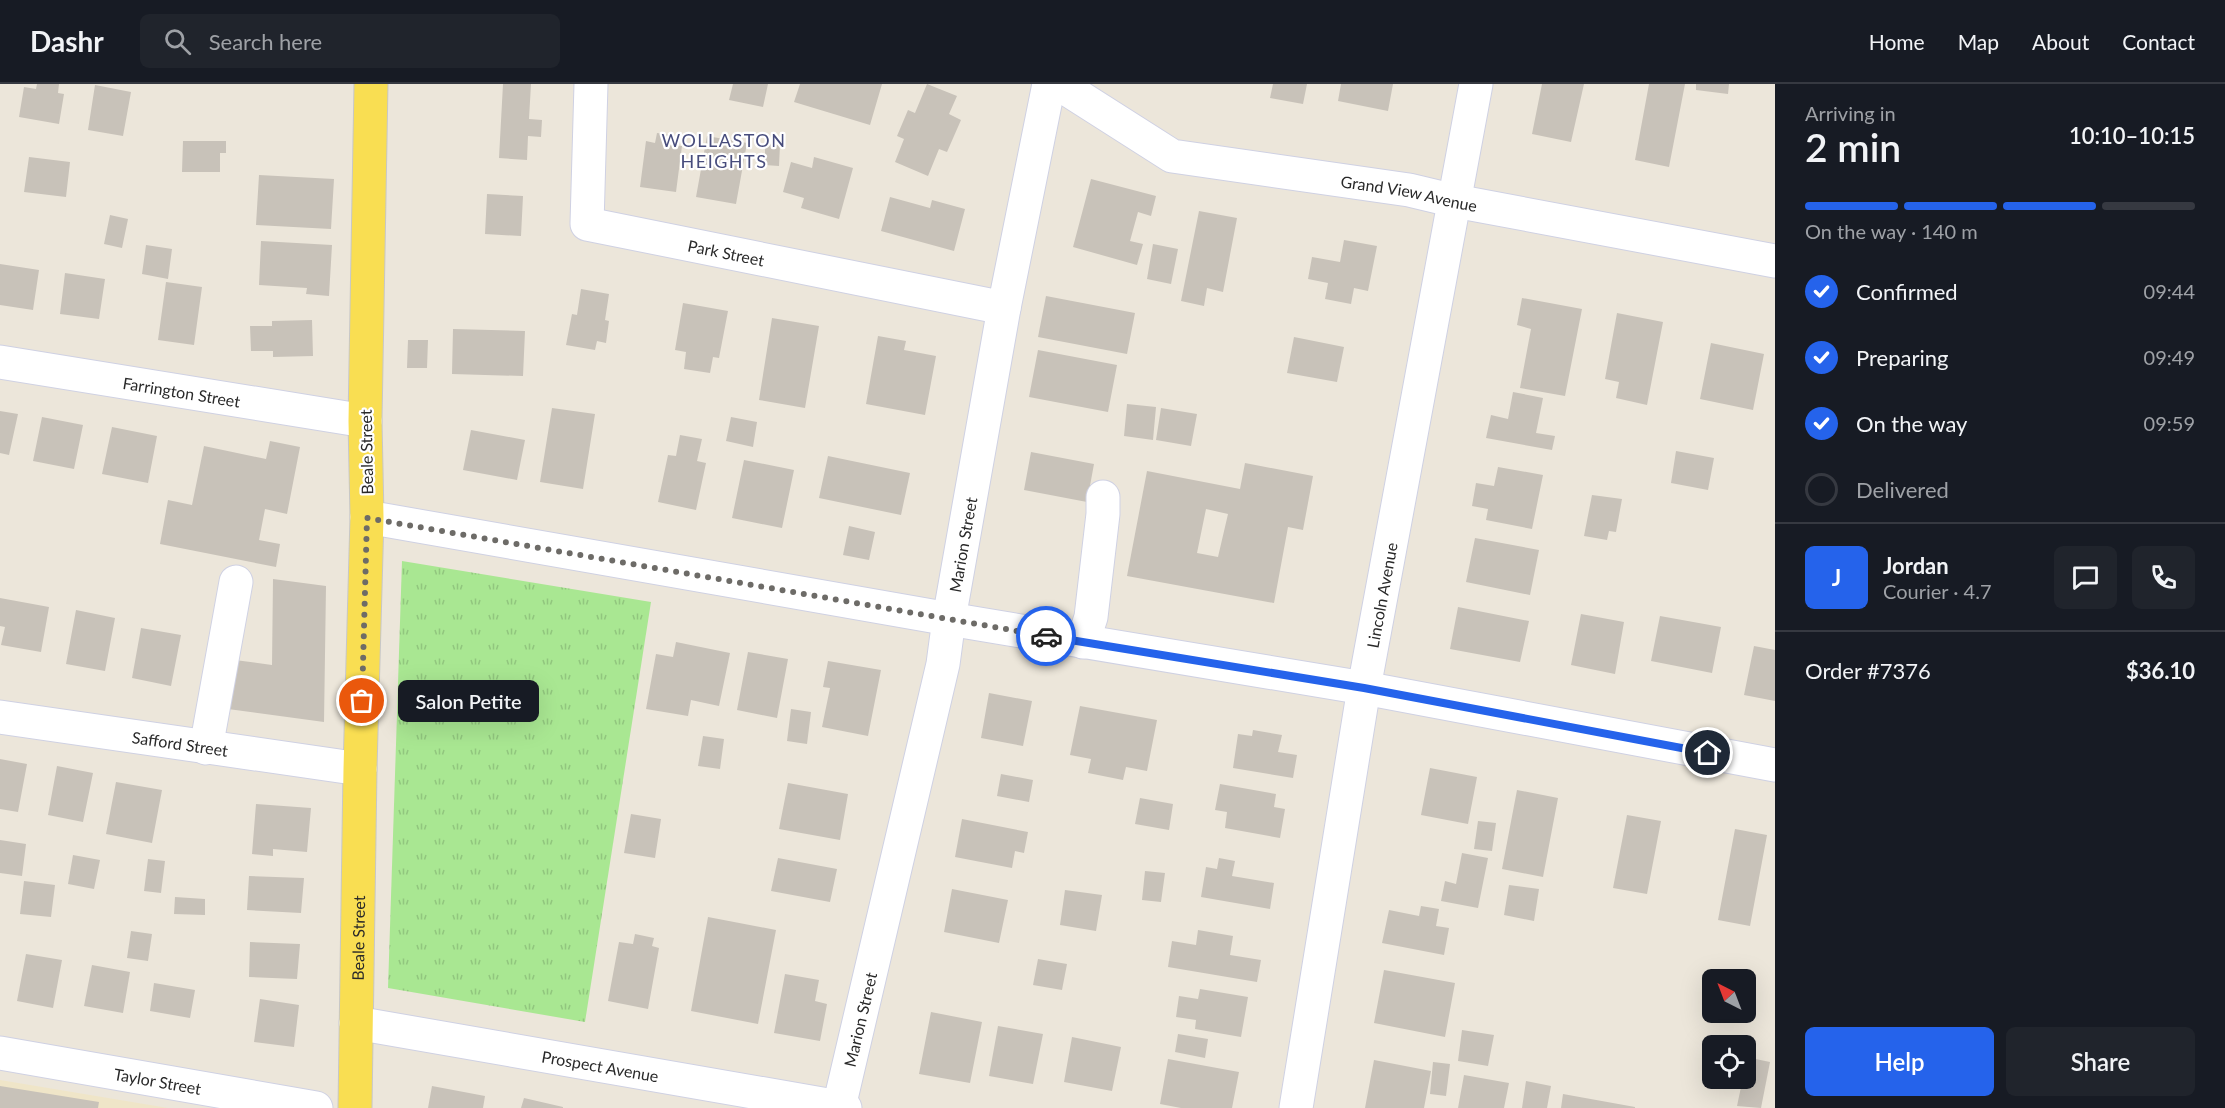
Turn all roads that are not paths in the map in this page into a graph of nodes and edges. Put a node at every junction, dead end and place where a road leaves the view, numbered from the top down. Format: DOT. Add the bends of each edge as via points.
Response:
graph roads {
  1 [pos="372,84"];
  2 [pos="591,84"];
  3 [pos="1049,84"];
  4 [pos="1059,84"];
  5 [pos="1476,84"];
  6 [pos="1455,201"];
  7 [pos="1775,261"];
  8 [pos="1004,308"];
  9 [pos="0,362"];
  10 [pos="365,421"];
  11 [pos="1103,497"];
  12 [pos="367,518"];
  13 [pos="236,582"];
  14 [pos="948,619"];
  15 [pos="1083,642"];
  16 [pos="1364,688"];
  17 [pos="0,717"];
  18 [pos="206,748"];
  19 [pos="1775,765"];
  20 [pos="360,770"];
  21 [pos="356,1023"];
  22 [pos="0,1053"];
  23 [pos="316,1108"];
  24 [pos="355,1108"];
  25 [pos="842,1108"];
  26 [pos="1296,1108"];
  1 -- 10 [label="main road, Beale Street"];
  2 -- 8 [label="street, Park Street" via="587,224"];
  3 -- 8 [label="street, Marion Street"];
  4 -- 6 [label="street, Grand View Avenue" via="1172,156 1409,190"];
  5 -- 6 [label="street, Lincoln Avenue"];
  6 -- 7 [label="street, Grand View Avenue"];
  6 -- 16 [label="street, Lincoln Avenue"];
  8 -- 14 [label="street, Marion Street"];
  9 -- 10 [label="street, Farrington Street"];
  10 -- 12 [label="main road, Beale Street"];
  11 -- 15 [label="street" via="1095,592"];
  12 -- 14 [label="street"];
  12 -- 20 [label="main road, Beale Street"];
  13 -- 18 [label="street"];
  14 -- 15 [label="street"];
  14 -- 25 [label="street, Marion Street" via="943,664"];
  15 -- 16 [label="street"];
  16 -- 19 [label="street"];
  16 -- 26 [label="street, Lincoln Avenue"];
  17 -- 18 [label="street, Safford Street"];
  18 -- 20 [label="street, Safford Street"];
  20 -- 21 [label="main road, Beale Street"];
  21 -- 24 [label="main road, Beale Street"];
  21 -- 25 [label="street, Prospect Avenue"];
  22 -- 23 [label="street, Taylor Street"];
}
